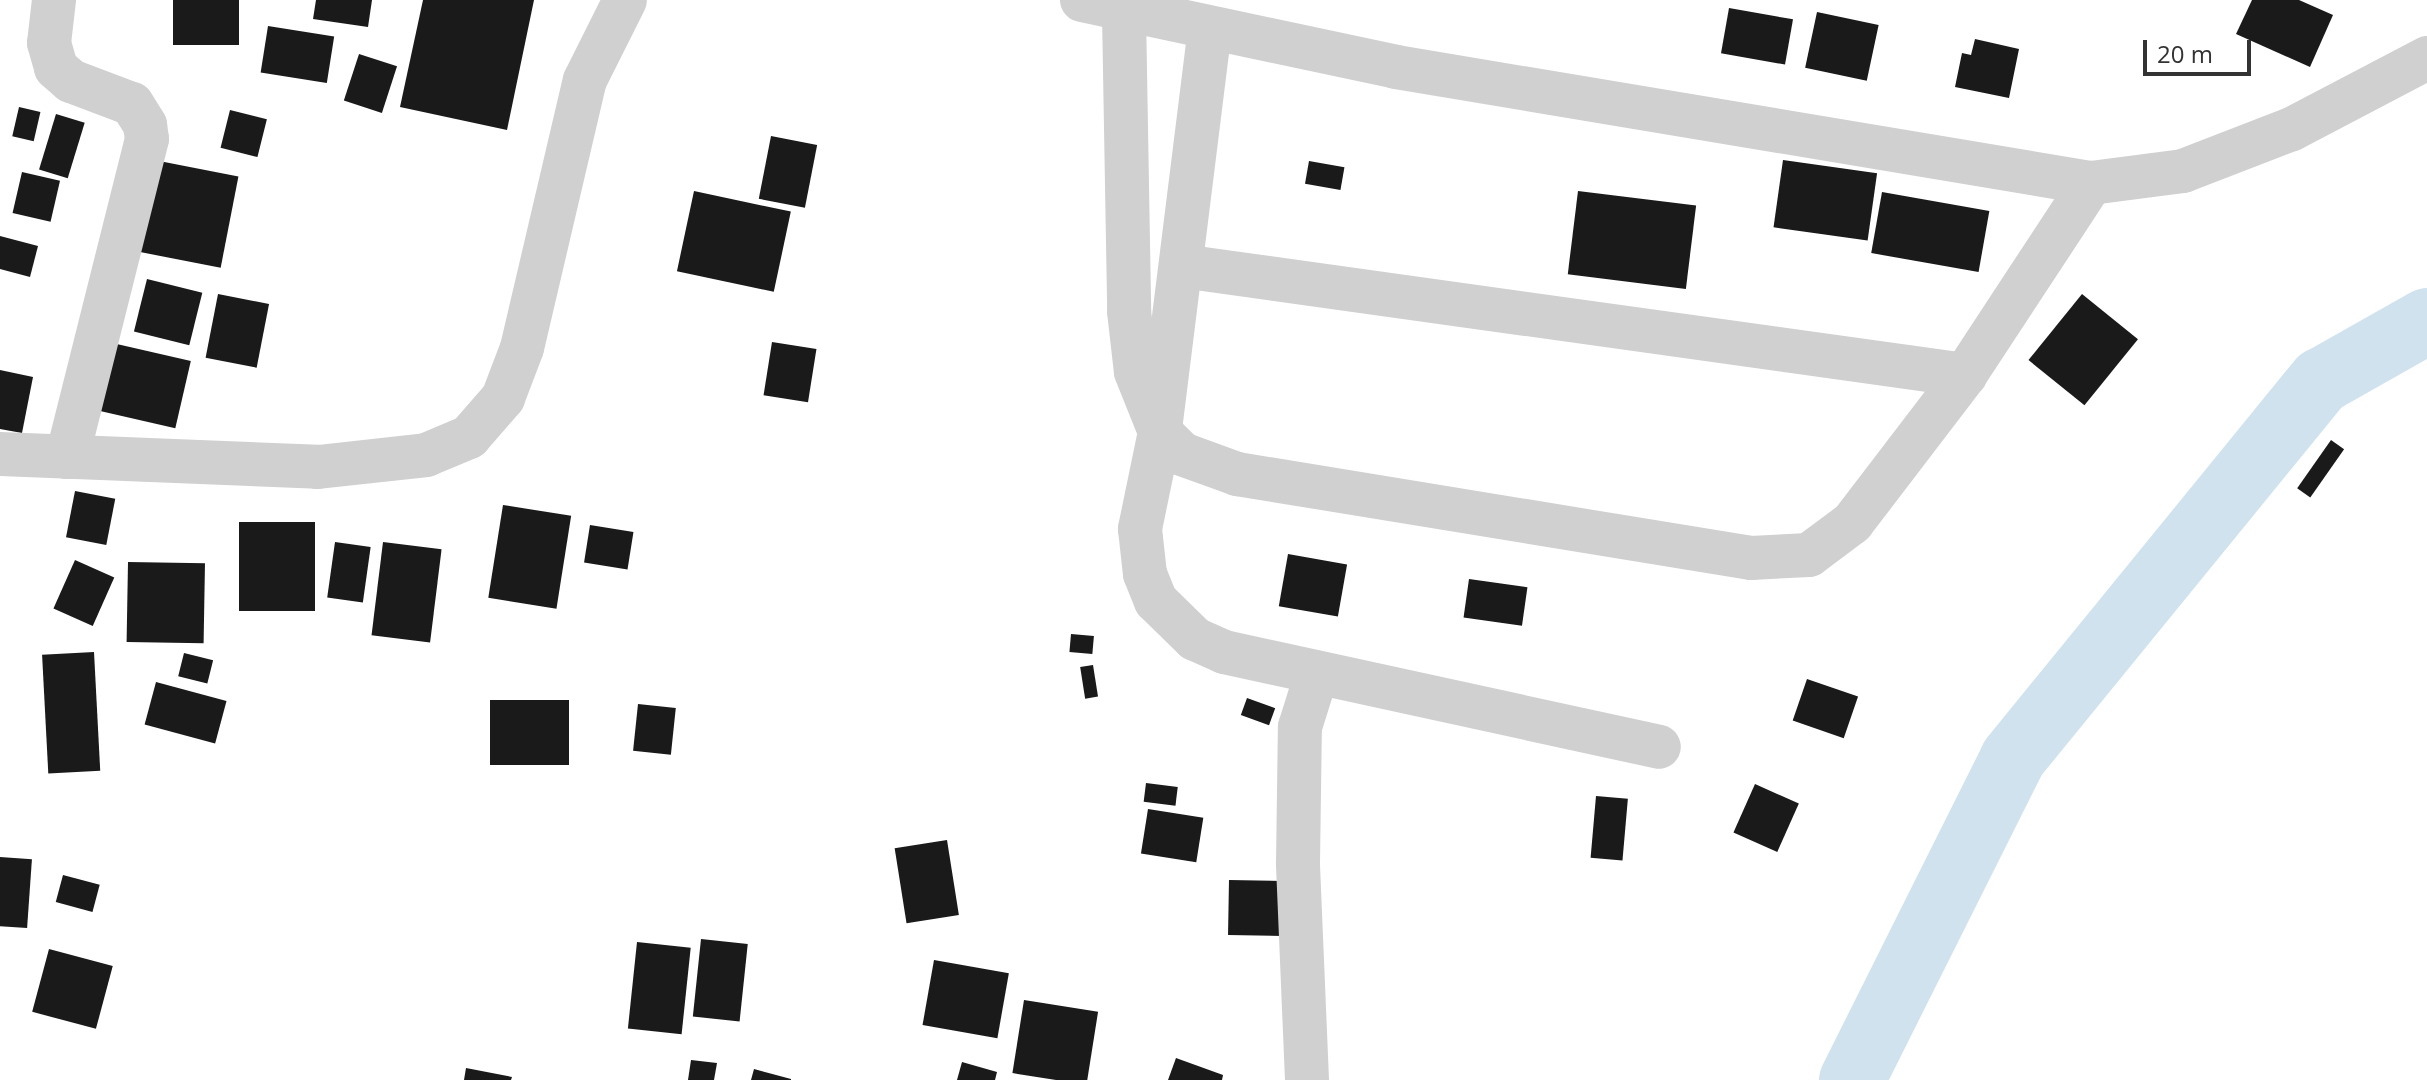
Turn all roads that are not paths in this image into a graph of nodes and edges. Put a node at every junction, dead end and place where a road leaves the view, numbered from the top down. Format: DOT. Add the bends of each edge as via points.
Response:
graph roads {
  1 [pos="54,0"];
  2 [pos="625,0"];
  3 [pos="1082,0"];
  4 [pos="1124,13"];
  5 [pos="1210,28"];
  6 [pos="2427,58"];
  7 [pos="2091,183"];
  8 [pos="1182,266"];
  9 [pos="1965,375"];
  10 [pos="1160,432"];
  11 [pos="0,454"];
  12 [pos="67,457"];
  13 [pos="1316,676"];
  14 [pos="1659,747"];
  15 [pos="1307,1080"];
  1 -- 12 [label="street" via="49,43 56,68 71,81 132,104 147,139"];
  2 -- 12 [label="street" via="585,80 522,348 503,398 469,437 426,455 318,467"];
  3 -- 4 [label="street"];
  4 -- 5 [label="street"];
  4 -- 10 [label="street" via="1129,311 1136,372"];
  5 -- 7 [label="street" via="1396,67"];
  5 -- 8 [label="street"];
  6 -- 7 [label="street" via="2292,129 2183,171"];
  7 -- 9 [label="street"];
  8 -- 9 [label="street"];
  8 -- 10 [label="street"];
  9 -- 10 [label="street" via="1852,523 1809,555 1783,560 1237,474 1182,454"];
  10 -- 13 [label="street" via="1140,529 1145,574 1156,601 1195,639"];
  11 -- 12 [label="street"];
  13 -- 14 [label="street"];
  13 -- 15 [label="street" via="1300,727 1298,863"];
}
